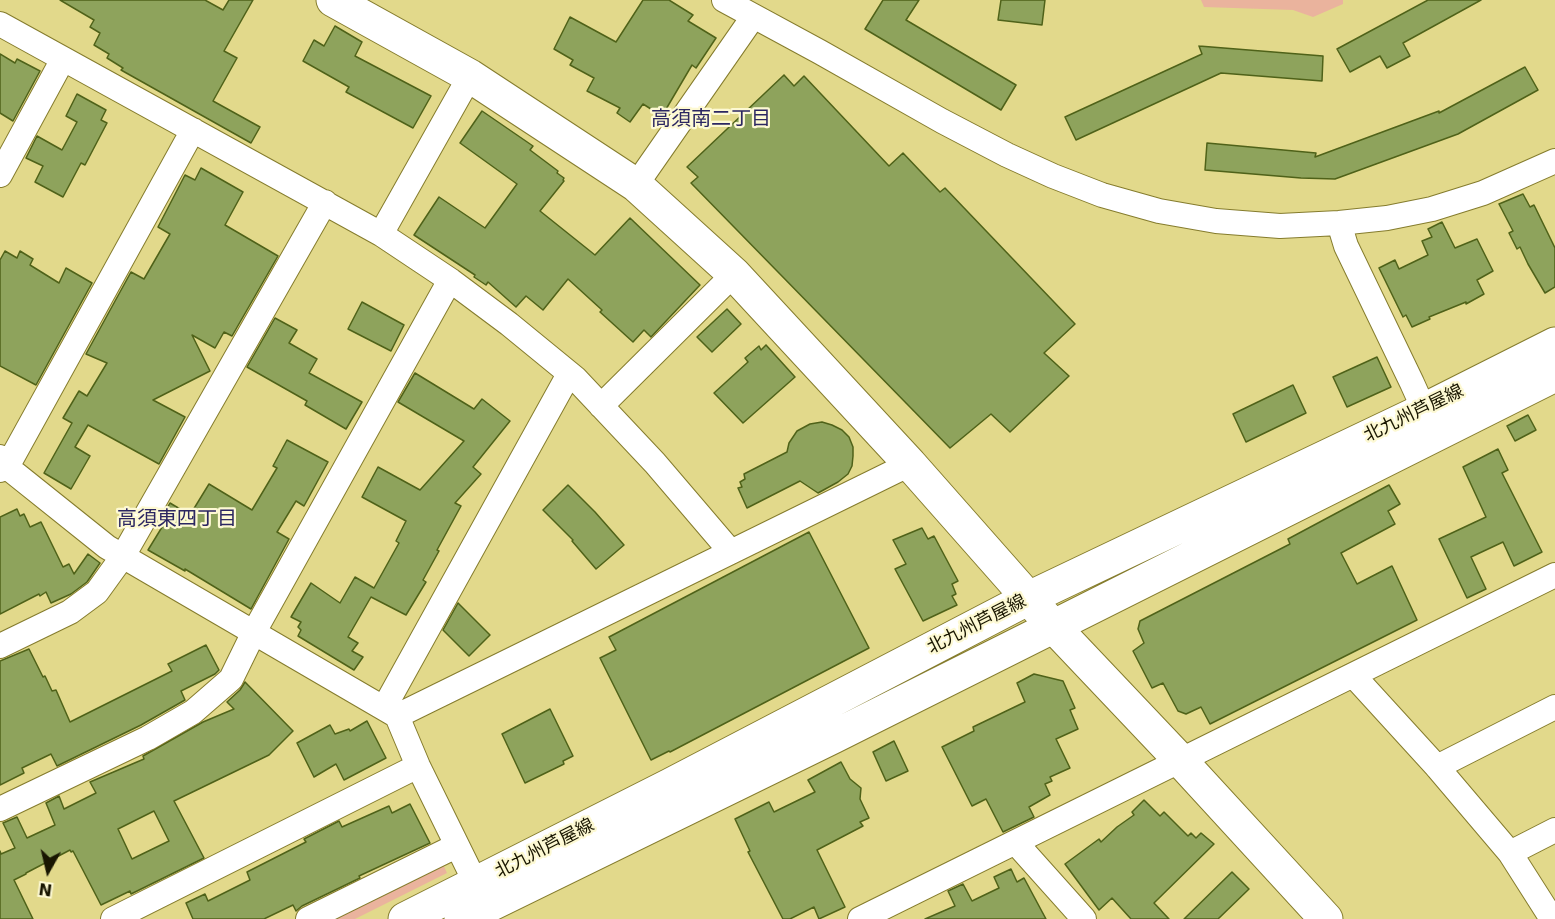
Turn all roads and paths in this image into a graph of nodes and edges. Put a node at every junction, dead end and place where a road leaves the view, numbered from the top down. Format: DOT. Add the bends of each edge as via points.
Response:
graph roads {
  1 [pos="333,0"];
  2 [pos="724,0"];
  3 [pos="753,16"];
  4 [pos="0,24"];
  5 [pos="63,58"];
  6 [pos="470,76"];
  7 [pos="193,130"];
  8 [pos="1555,161"];
  9 [pos="0,175"];
  10 [pos="636,185"];
  11 [pos="325,202"];
  12 [pos="1339,223"];
  13 [pos="381,234"];
  14 [pos="734,274"];
  15 [pos="450,280"];
  16 [pos="1555,345"];
  17 [pos="569,374"];
  18 [pos="1555,375"];
  19 [pos="601,406"];
  20 [pos="1430,423"];
  21 [pos="910,464"];
  22 [pos="2,465"];
  23 [pos="731,552"];
  24 [pos="123,556"];
  25 [pos="1555,575"];
  26 [pos="1029,598"];
  27 [pos="1053,626"];
  28 [pos="254,632"];
  29 [pos="0,646"];
  30 [pos="1353,675"];
  31 [pos="1555,707"];
  32 [pos="391,712"];
  33 [pos="1180,760"];
  34 [pos="418,766"];
  35 [pos="1437,767"];
  36 [pos="0,809"];
  37 [pos="1555,830"];
  38 [pos="1016,843"];
  39 [pos="456,846"];
  40 [pos="1510,853"];
  41 [pos="479,907"];
  42 [pos="113,919"];
  43 [pos="308,919"];
  44 [pos="405,919"];
  45 [pos="860,919"];
  46 [pos="1084,919"];
  47 [pos="1326,919"];
  48 [pos="1552,919"];
  1 -- 6 [label="main road"];
  2 -- 3 [label="street"];
  3 -- 10 [label="street"];
  3 -- 12 [label="street" via="1007,155 1101,195 1158,212 1216,221 1280,226"];
  4 -- 5 [label="street"];
  5 -- 7 [label="street"];
  5 -- 9 [label="street"];
  6 -- 10 [label="main road"];
  6 -- 13 [label="street"];
  7 -- 11 [label="street"];
  7 -- 22 [label="street"];
  8 -- 12 [label="street" via="1483,193 1432,209"];
  10 -- 14 [label="main road"];
  11 -- 13 [label="street"];
  11 -- 24 [label="street"];
  12 -- 20 [label="street" via="1346,246"];
  13 -- 15 [label="street"];
  14 -- 19 [label="street"];
  14 -- 21 [label="main road"];
  15 -- 17 [label="street"];
  15 -- 28 [label="street"];
  16 -- 20 [label="main road, 北九州芦屋線"];
  17 -- 19 [label="street"];
  17 -- 32 [label="street"];
  18 -- 20 [label="main road, 北九州芦屋線"];
  19 -- 23 [label="street"];
  20 -- 26 [label="main road, 北九州芦屋線"];
  20 -- 27 [label="main road, 北九州芦屋線"];
  21 -- 23 [label="street"];
  21 -- 26 [label="main road"];
  22 -- 24 [label="street"];
  23 -- 32 [label="street"];
  24 -- 28 [label="street"];
  24 -- 29 [label="street" via="97,592 70,612"];
  25 -- 30 [label="street"];
  26 -- 27 [label="main road"];
  26 -- 41 [label="main road, 北九州芦屋線" via="670,785"];
  27 -- 33 [label="main road"];
  27 -- 41 [label="main road, 北九州芦屋線"];
  28 -- 32 [label="street"];
  28 -- 36 [label="street" via="231,679 193,712 148,738"];
  30 -- 33 [label="street"];
  30 -- 35 [label="street"];
  31 -- 35 [label="street"];
  32 -- 34 [label="street"];
  33 -- 38 [label="street"];
  33 -- 47 [label="main road"];
  34 -- 39 [label="street"];
  34 -- 42 [label="street"];
  35 -- 40 [label="street"];
  37 -- 40 [label="street"];
  38 -- 45 [label="street"];
  38 -- 46 [label="street"];
  39 -- 41 [label="street"];
  39 -- 43 [label="street"];
  40 -- 48 [label="street"];
  41 -- 44 [label="main road, 北九州芦屋線"];
}
